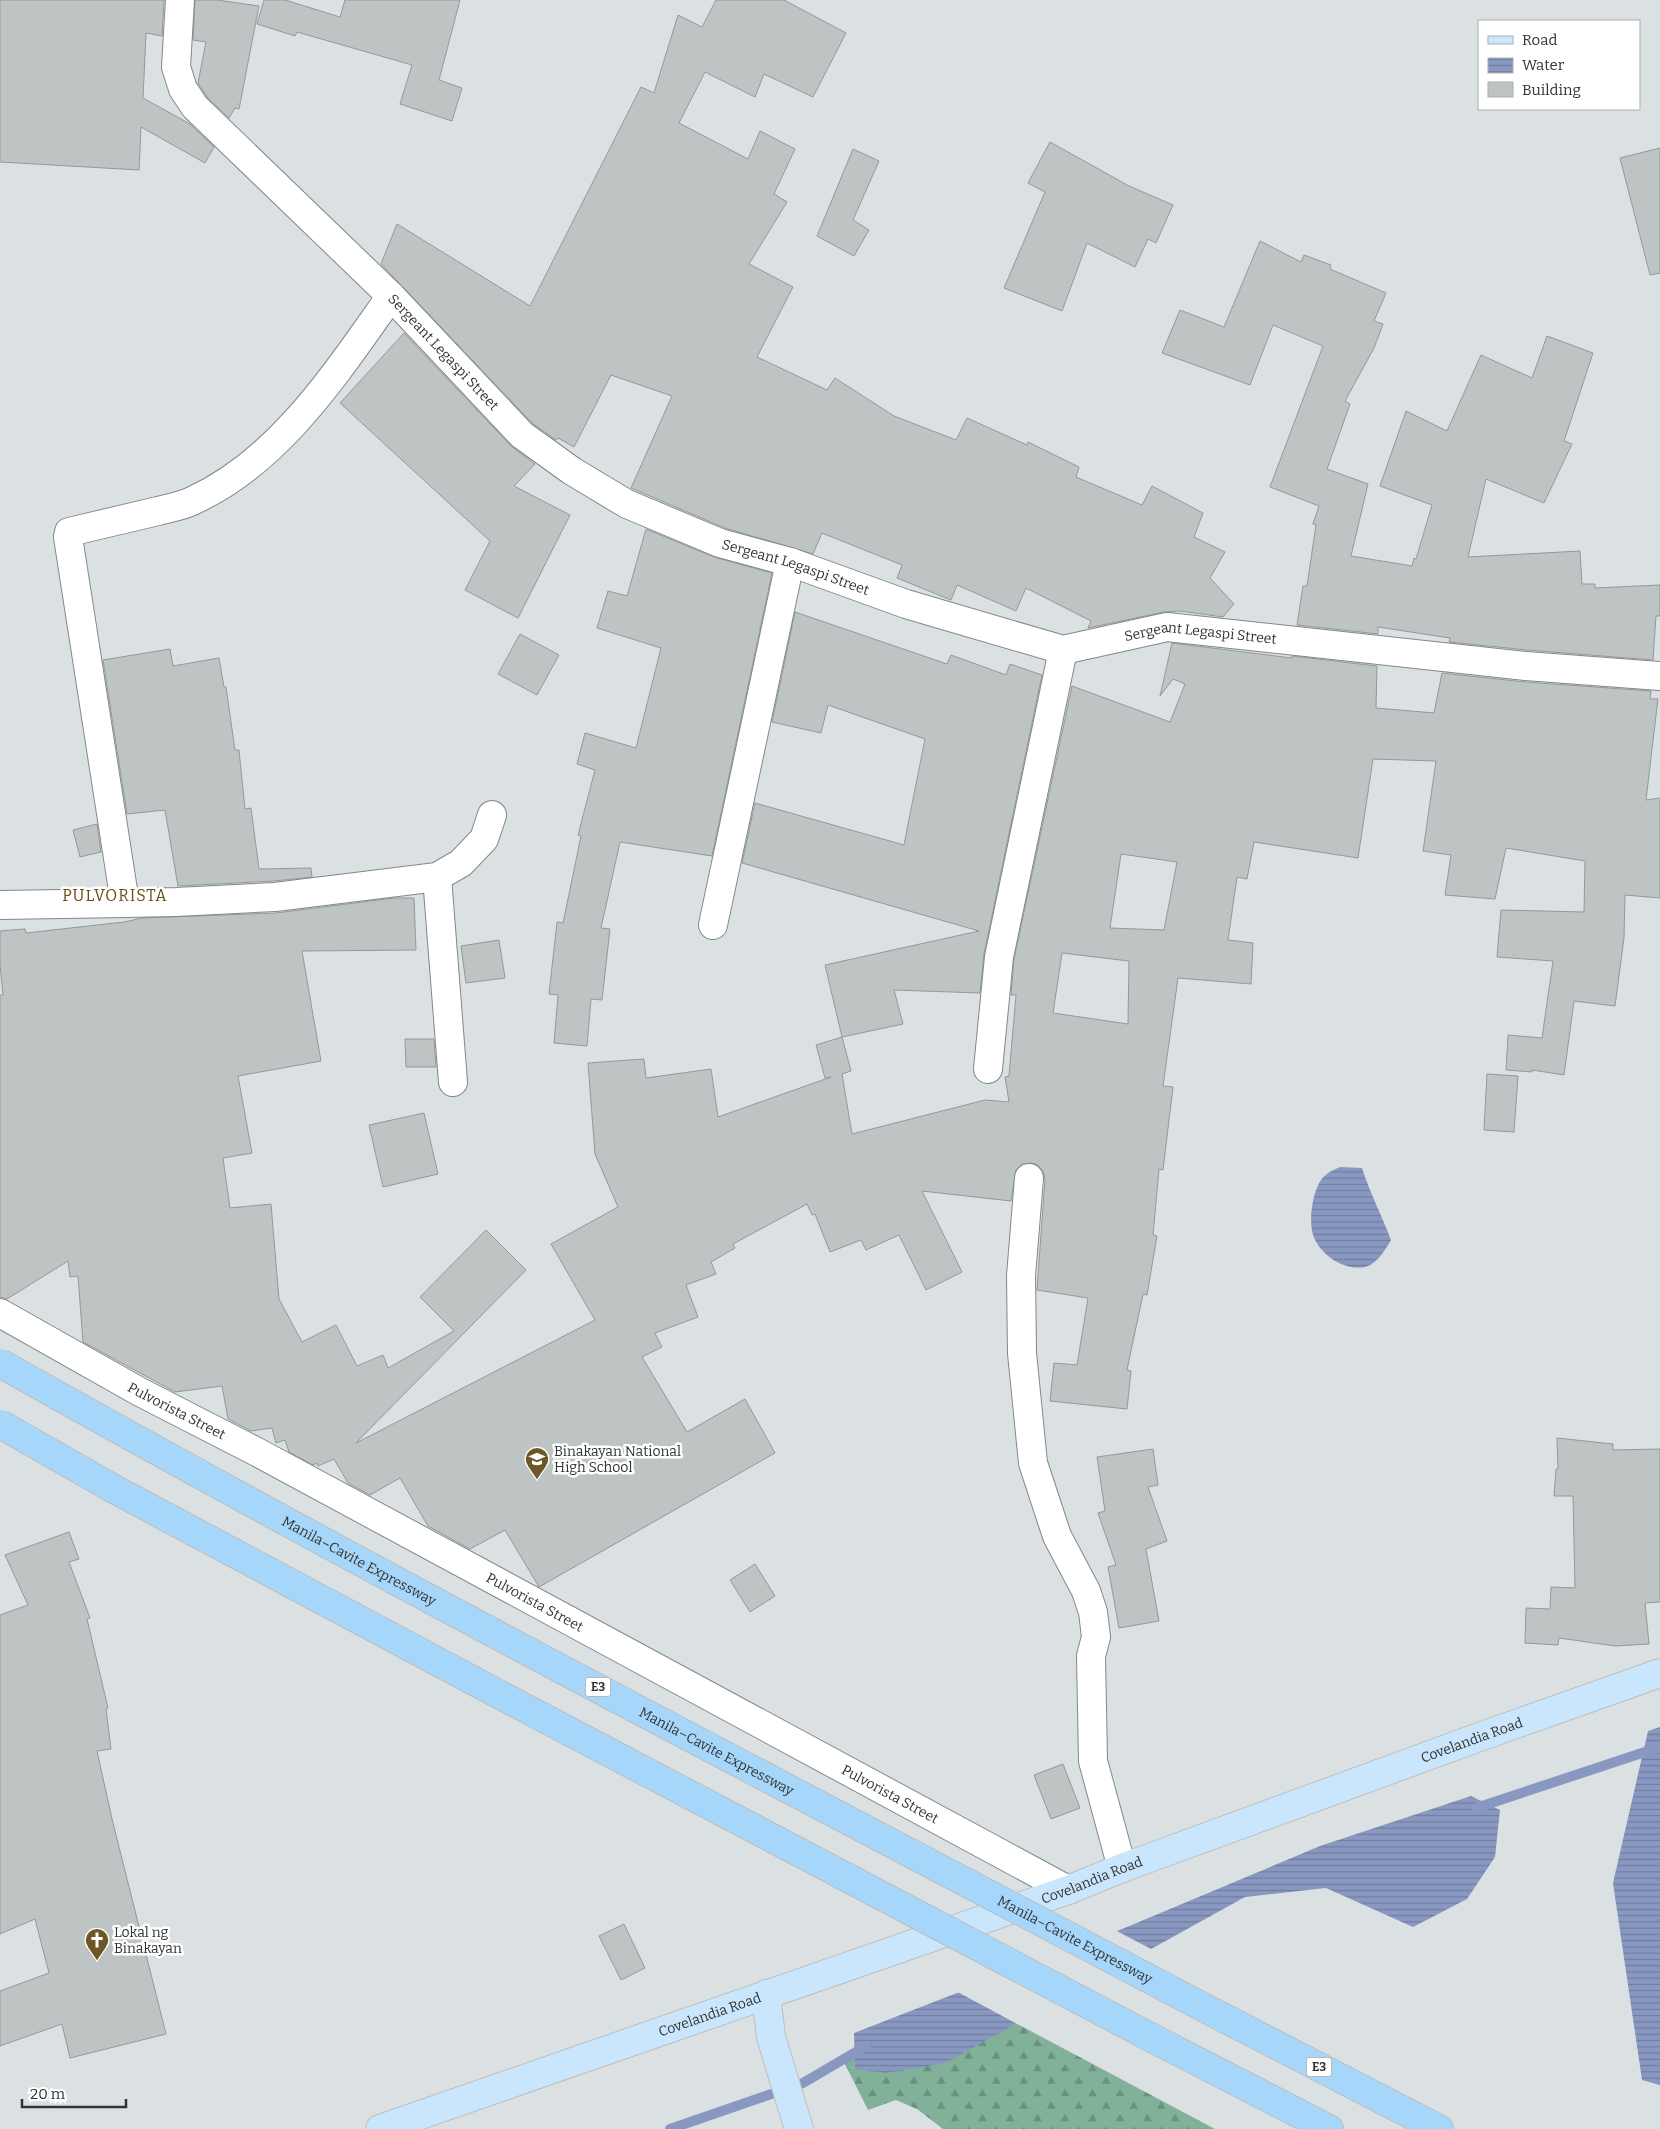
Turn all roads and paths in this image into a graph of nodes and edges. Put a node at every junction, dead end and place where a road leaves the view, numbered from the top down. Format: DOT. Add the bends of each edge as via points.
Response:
graph roads {
  1 [pos="180,0"];
  2 [pos="391,296"];
  3 [pos="790,562"];
  4 [pos="1063,650"];
  5 [pos="1660,676"];
  6 [pos="492,815"];
  7 [pos="437,877"];
  8 [pos="125,903"];
  9 [pos="0,905"];
  10 [pos="713,925"];
  11 [pos="988,1069"];
  12 [pos="453,1082"];
  13 [pos="1029,1178"];
  14 [pos="0,1313"];
  15 [pos="0,1363"];
  16 [pos="0,1424"];
  17 [pos="1660,1673"];
  18 [pos="1122,1868"];
  19 [pos="1068,1890"];
  20 [pos="766,1994"];
  21 [pos="797,2124"];
  22 [pos="380,2129"];
  23 [pos="1330,2129"];
  24 [pos="1439,2129"];
  1 -- 2 [label="street, Sergeant Legaspi Street" via="176,67 183,89 196,107"];
  2 -- 3 [label="street, Sergeant Legaspi Street" via="522,435 572,471 627,504 720,543"];
  2 -- 8 [label="street" via="328,384 282,435 241,473 191,502 69,532"];
  3 -- 4 [label="street, Sergeant Legaspi Street" via="906,604"];
  3 -- 10 [label="street"];
  4 -- 5 [label="street, Sergeant Legaspi Street" via="1167,628 1526,666"];
  4 -- 11 [label="street" via="1000,957"];
  6 -- 7 [label="street" via="484,839 460,863"];
  7 -- 8 [label="street" via="275,897"];
  7 -- 12 [label="street"];
  8 -- 9 [label="street"];
  13 -- 18 [label="street" via="1021,1276 1022,1353 1033,1463 1057,1536 1086,1591 1093,1612 1096,1637 1090,1656 1093,1761"];
  14 -- 19 [label="street, Pulvorista Street" via="140,1392"];
  15 -- 24 [label="highway, Manila–Cavite Expressway / E3, bridge" via="145,1445 525,1649"];
  16 -- 23 [label="highway, bridge" via="114,1489 504,1697"];
  17 -- 18 [label="main road, Covelandia Road"];
  18 -- 19 [label="main road, Covelandia Road"];
  19 -- 20 [label="main road, Covelandia Road"];
  20 -- 21 [label="main road" via="771,2037"];
  20 -- 22 [label="main road, Covelandia Road"];
}
